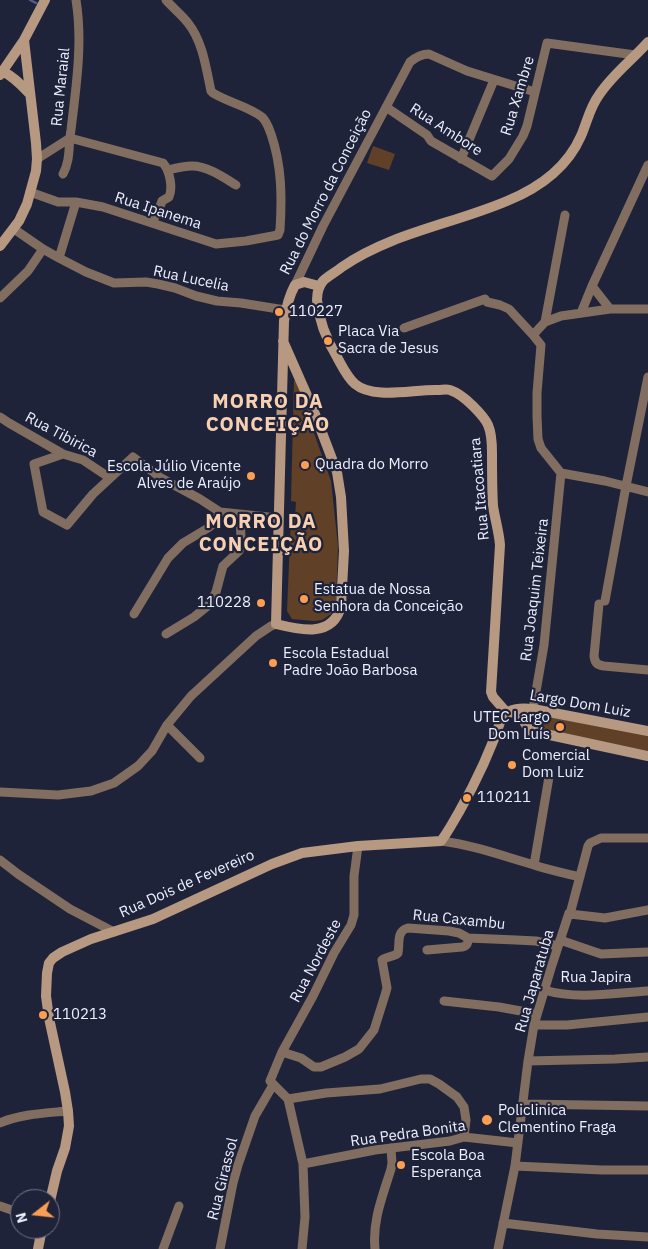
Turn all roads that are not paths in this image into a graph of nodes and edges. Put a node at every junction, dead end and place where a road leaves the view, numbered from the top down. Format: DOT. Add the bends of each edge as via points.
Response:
graph roads {
  1 [pos="45,0"];
  2 [pos="76,0"];
  3 [pos="166,0"];
  4 [pos="24,40"];
  5 [pos="648,42"];
  6 [pos="635,55"];
  7 [pos="1,72"];
  8 [pos="494,80"];
  9 [pos="535,92"];
  10 [pos="30,94"];
  11 [pos="386,107"];
  12 [pos="70,138"];
  13 [pos="37,159"];
  14 [pos="461,159"];
  15 [pos="648,165"];
  16 [pos="168,170"];
  17 [pos="63,174"];
  18 [pos="492,176"];
  19 [pos="236,185"];
  20 [pos="30,192"];
  21 [pos="76,202"];
  22 [pos="564,215"];
  23 [pos="152,223"];
  24 [pos="14,229"];
  25 [pos="0,246"];
  26 [pos="43,249"];
  27 [pos="60,258"];
  28 [pos="295,285"];
  29 [pos="319,286"];
  30 [pos="592,286"];
  31 [pos="0,298"];
  32 [pos="610,308"];
  33 [pos="285,310"];
  34 [pos="648,310"];
  35 [pos="581,313"];
  36 [pos="545,322"];
  37 [pos="404,328"];
  38 [pos="533,335"];
  39 [pos="283,341"];
  40 [pos="648,377"];
  41 [pos="0,417"];
  42 [pos="63,454"];
  43 [pos="561,473"];
  44 [pos="110,478"];
  45 [pos="626,486"];
  46 [pos="648,492"];
  47 [pos="220,512"];
  48 [pos="240,514"];
  49 [pos="278,518"];
  50 [pos="134,614"];
  51 [pos="276,624"];
  52 [pos="166,634"];
  53 [pos="648,670"];
  54 [pos="532,709"];
  55 [pos="507,713"];
  56 [pos="167,725"];
  57 [pos="529,730"];
  58 [pos="648,731"];
  59 [pos="648,756"];
  60 [pos="200,758"];
  61 [pos="549,777"];
  62 [pos="0,792"];
  63 [pos="648,838"];
  64 [pos="441,841"];
  65 [pos="358,846"];
  66 [pos="0,860"];
  67 [pos="534,865"];
  68 [pos="580,877"];
  69 [pos="648,910"];
  70 [pos="570,914"];
  71 [pos="114,932"];
  72 [pos="468,938"];
  73 [pos="559,943"];
  74 [pos="427,950"];
  75 [pos="648,952"];
  76 [pos="544,990"];
  77 [pos="648,991"];
  78 [pos="444,1001"];
  79 [pos="537,1014"];
  80 [pos="648,1018"];
  81 [pos="534,1025"];
  82 [pos="282,1052"];
  83 [pos="648,1057"];
  84 [pos="528,1061"];
  85 [pos="271,1083"];
  86 [pos="288,1099"];
  87 [pos="523,1104"];
  88 [pos="648,1106"];
  89 [pos="68,1111"];
  90 [pos="0,1123"];
  91 [pos="464,1138"];
  92 [pos="518,1143"];
  93 [pos="391,1148"];
  94 [pos="303,1164"];
  95 [pos="515,1166"];
  96 [pos="648,1170"];
  97 [pos="53,1189"];
  98 [pos="179,1206"];
  99 [pos="503,1223"];
  100 [pos="648,1237"];
  101 [pos="163,1249"];
  102 [pos="220,1249"];
  103 [pos="302,1249"];
  104 [pos="375,1249"];
  105 [pos="498,1249"];
  1 -- 4 [label="street"];
  2 -- 12 [label="street, Rua Maraial" via="80,41"];
  3 -- 23 [label="street, Rua Ipanema" via="195,34 211,90 258,115 268,126 280,171 280,230 278,235 216,244"];
  4 -- 7 [label="street"];
  4 -- 10 [label="street"];
  5 -- 6 [label="street"];
  6 -- 9 [label="street, Rua Xambre" via="547,43"];
  6 -- 29 [label="street" via="595,101 568,158 542,184 486,210 374,249"];
  7 -- 10 [label="street" via="17,80"];
  8 -- 9 [label="street"];
  8 -- 11 [label="street, Rua do Morro da Conceição" via="424,54 410,62"];
  8 -- 14 [label="street"];
  9 -- 18 [label="street, Rua Xambre" via="523,136 509,159"];
  10 -- 13 [label="street"];
  11 -- 14 [label="street, Rua Ambore"];
  11 -- 28 [label="street, Rua do Morro da Conceição"];
  12 -- 13 [label="street, Rua Maraial"];
  12 -- 16 [label="street" via="163,163"];
  12 -- 17 [label="street"];
  13 -- 20 [label="street"];
  14 -- 18 [label="street, Rua Ambore"];
  15 -- 30 [label="street"];
  16 -- 19 [label="street" via="200,167"];
  16 -- 23 [label="street" via="170,195 161,204"];
  20 -- 21 [label="street, Rua Ipanema" via="58,202"];
  20 -- 24 [label="street"];
  21 -- 23 [label="street, Rua Ipanema"];
  21 -- 27 [label="street"];
  22 -- 36 [label="street"];
  24 -- 25 [label="street"];
  24 -- 26 [label="street, Rua Lucelia"];
  26 -- 27 [label="street, Rua Lucelia"];
  26 -- 31 [label="street" via="28,271"];
  27 -- 33 [label="street, Rua Lucelia" via="114,282 146,282 217,301"];
  28 -- 29 [label="street" via="304,282"];
  28 -- 33 [label="street, Rua do Morro da Conceição"];
  29 -- 55 [label="street, Rua Itacoatiara" via="317,296 324,331 355,384 372,392 449,390 458,393 478,410 489,427 493,506 500,545 491,692"];
  30 -- 32 [label="street"];
  30 -- 35 [label="street"];
  32 -- 34 [label="street"];
  32 -- 35 [label="street"];
  33 -- 39 [label="street, Rua do Morro da Conceição"];
  35 -- 36 [label="street"];
  36 -- 38 [label="street"];
  37 -- 38 [label="street" via="485,299 509,309"];
  38 -- 43 [label="street" via="541,345 536,416 538,439 541,448"];
  39 -- 49 [label="street, Rua do Morro da Conceição"];
  39 -- 51 [label="street, Rua do Morro da Conceição" via="336,472 341,497 344,566 341,606 333,622 316,629"];
  40 -- 45 [label="street"];
  41 -- 42 [label="street, Rua Tibirica"];
  42 -- 44 [label="street, Rua Tibirica" via="83,460"];
  42 -- 44 [label="street" via="34,464 43,512 67,525"];
  43 -- 45 [label="street"];
  43 -- 54 [label="street, Rua Joaquim Teixeira" via="544,645"];
  44 -- 47 [label="street" via="133,457 161,478"];
  45 -- 46 [label="street"];
  45 -- 53 [label="street" via="594,656 598,665"];
  47 -- 48 [label="street"];
  47 -- 50 [label="street" via="214,523 183,543 168,558"];
  48 -- 49 [label="street"];
  48 -- 52 [label="street" via="239,550 223,566 210,604"];
  49 -- 51 [label="street, Rua do Morro da Conceição"];
  51 -- 56 [label="street" via="256,636 191,696"];
  54 -- 55 [label="street, Largo Dom Luiz"];
  54 -- 57 [label="street"];
  54 -- 58 [label="street, Largo Dom Luiz"];
  55 -- 57 [label="street, Largo Dom Luiz" via="519,715"];
  55 -- 64 [label="street" via="502,717 467,798"];
  56 -- 60 [label="street"];
  56 -- 62 [label="street" via="152,751 138,766 114,783 97,790 58,795"];
  57 -- 59 [label="street"];
  61 -- 67 [label="street"];
  63 -- 68 [label="street, Rua Japaratuba" via="601,838 590,842"];
  64 -- 65 [label="street, Rua Dois de Fevereiro"];
  64 -- 67 [label="street, Rua Dois de Fevereiro"];
  65 -- 71 [label="street, Rua Dois de Fevereiro" via="302,853 281,860 153,919"];
  65 -- 82 [label="street, Rua Nordeste" via="352,925"];
  66 -- 71 [label="street" via="70,909"];
  67 -- 68 [label="street, Rua Dois de Fevereiro"];
  68 -- 70 [label="street, Rua Japaratuba"];
  69 -- 70 [label="street" via="605,918"];
  70 -- 73 [label="street, Rua Japaratuba"];
  71 -- 89 [label="street, Rua Dois de Fevereiro" via="62,952 49,963 47,1007"];
  72 -- 73 [label="street, Rua Caxambu"];
  72 -- 74 [label="street" via="466,946"];
  72 -- 82 [label="street, Rua Caxambu" via="449,931 402,930 398,953 382,960 387,988 374,1030 359,1049 321,1067 314,1067 301,1058"];
  73 -- 75 [label="street, Rua Caxambu" via="601,954"];
  73 -- 76 [label="street, Rua Japaratuba"];
  76 -- 77 [label="street, Rua Japira" via="572,995"];
  76 -- 79 [label="street, Rua Japaratuba"];
  78 -- 79 [label="street"];
  79 -- 81 [label="street, Rua Japaratuba"];
  80 -- 81 [label="street"];
  81 -- 84 [label="street, Rua Japaratuba"];
  82 -- 85 [label="street, Rua Nordeste"];
  83 -- 84 [label="street"];
  84 -- 87 [label="street, Rua Japaratuba"];
  85 -- 86 [label="street"];
  85 -- 102 [label="street, Rua Girassol" via="255,1116 238,1165"];
  86 -- 91 [label="street" via="380,1089 430,1079 464,1107"];
  86 -- 94 [label="street"];
  87 -- 88 [label="street"];
  87 -- 92 [label="street, Rua Japaratuba"];
  89 -- 90 [label="street"];
  89 -- 97 [label="street, Rua Dois de Fevereiro" via="67,1142"];
  91 -- 92 [label="street, Rua Pedra Bonita"];
  91 -- 93 [label="street, Rua Pedra Bonita"];
  92 -- 95 [label="street, Rua Japaratuba"];
  93 -- 94 [label="street, Rua Pedra Bonita"];
  93 -- 104 [label="street" via="392,1169 376,1217"];
  94 -- 103 [label="street" via="305,1217"];
  95 -- 96 [label="street"];
  95 -- 99 [label="street, Rua Japaratuba"];
  98 -- 101 [label="street"];
  99 -- 100 [label="street"];
  99 -- 105 [label="street, Rua Japaratuba"];
}
